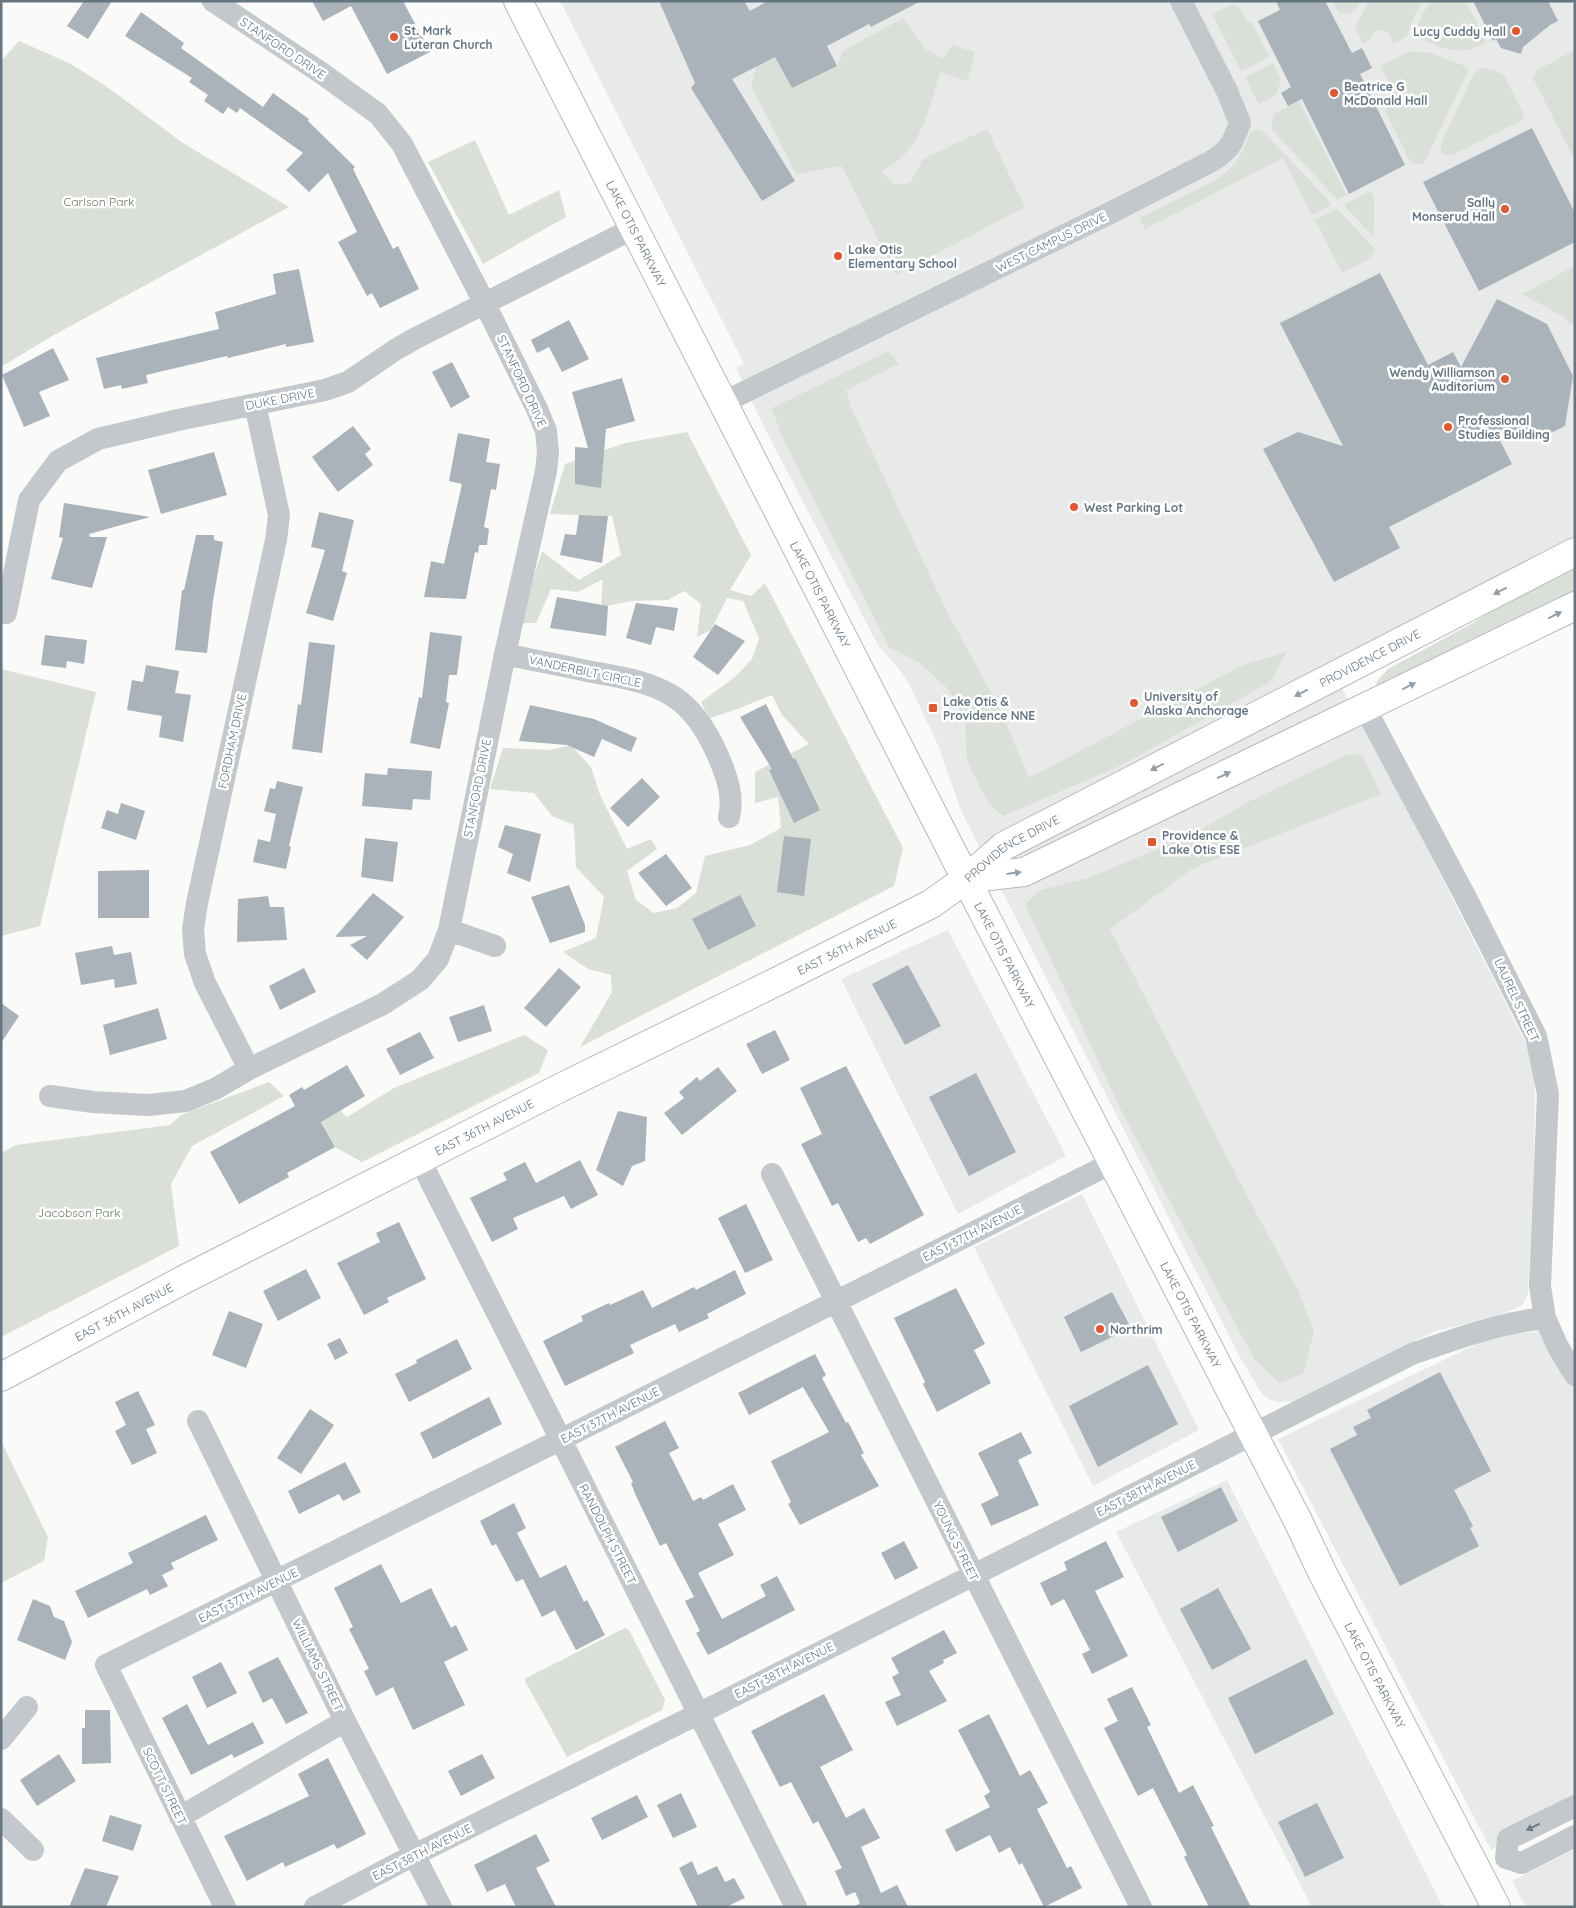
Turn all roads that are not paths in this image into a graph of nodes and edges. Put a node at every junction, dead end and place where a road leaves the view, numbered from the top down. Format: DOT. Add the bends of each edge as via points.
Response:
graph roads {
  1 [pos="213,1"];
  2 [pos="518,1"];
  3 [pos="1181,1"];
  4 [pos="634,228"];
  5 [pos="485,304"];
  6 [pos="724,402"];
  7 [pos="255,404"];
  8 [pos="1575,552"];
  9 [pos="1575,606"];
  10 [pos="6,613"];
  11 [pos="1433,625"];
  12 [pos="504,654"];
  13 [pos="1365,708"];
  14 [pos="728,817"];
  15 [pos="966,879"];
  16 [pos="448,930"];
  17 [pos="495,946"];
  18 [pos="249,1069"];
  19 [pos="50,1096"];
  20 [pos="420,1160"];
  21 [pos="1114,1162"];
  22 [pos="772,1174"];
  23 [pos="836,1300"];
  24 [pos="1545,1318"];
  25 [pos="1575,1375"];
  26 [pos="1,1377"];
  27 [pos="198,1421"];
  28 [pos="1254,1435"];
  29 [pos="560,1440"];
  30 [pos="973,1575"];
  31 [pos="276,1581"];
  32 [pos="106,1665"];
  33 [pos="27,1706"];
  34 [pos="700,1713"];
  35 [pos="346,1721"];
  36 [pos="1,1739"];
  37 [pos="1575,1806"];
  38 [pos="180,1817"];
  39 [pos="1,1819"];
  40 [pos="1575,1836"];
  41 [pos="33,1850"];
  42 [pos="414,1855"];
  43 [pos="1506,1858"];
  44 [pos="1480,1875"];
  45 [pos="226,1907"];
  46 [pos="315,1907"];
  47 [pos="441,1907"];
  48 [pos="796,1907"];
  49 [pos="1141,1907"];
  50 [pos="1496,1907"];
  1 -- 5 [label="street, STANFORD DRIVE" via="378,114 402,144"];
  2 -- 4 [label="main road, LAKE OTIS PARKWAY"];
  3 -- 6 [label="street, WEST CAMPUS DRIVE" via="1227,91 1240,124 1225,153 1112,212"];
  4 -- 5 [label="street, DUKE DRIVE"];
  4 -- 6 [label="main road, LAKE OTIS PARKWAY"];
  5 -- 7 [label="street, DUKE DRIVE" via="402,346 348,382"];
  5 -- 12 [label="street, STANFORD DRIVE" via="546,431 548,452"];
  6 -- 15 [label="main road, LAKE OTIS PARKWAY"];
  7 -- 10 [label="street, DUKE DRIVE" via="98,439 58,461 29,500"];
  7 -- 18 [label="street, FORDHAM DRIVE" via="279,515 194,929 196,954 206,983"];
  8 -- 11 [label="main road, PROVIDENCE DRIVE, one-way"];
  13 -- 9 [label="main road, PROVIDENCE DRIVE, one-way"];
  11 -- 13 [label="main road" via="1418,642 1388,659 1369,675 1362,691"];
  11 -- 15 [label="main road, PROVIDENCE DRIVE, one-way" via="1004,846"];
  12 -- 14 [label="street, VANDERBILT CIRCLE" via="633,680 664,691 681,702 710,738 721,764 729,787 731,806"];
  12 -- 16 [label="street, STANFORD DRIVE"];
  15 -- 13 [label="main road, PROVIDENCE DRIVE, one-way" via="1024,872"];
  13 -- 24 [label="street, LAUREL STREET" via="1536,1036 1548,1094 1540,1286"];
  15 -- 20 [label="main road, EAST 36TH AVENUE" via="923,908"];
  15 -- 21 [label="main road, LAKE OTIS PARKWAY"];
  16 -- 17 [label="street"];
  16 -- 18 [label="street, STANFORD DRIVE" via="438,959 420,980 384,1004"];
  18 -- 19 [label="street, STANFORD DRIVE" via="186,1101 148,1105"];
  20 -- 26 [label="main road, EAST 36TH AVENUE"];
  20 -- 29 [label="street, RANDOLPH STREET"];
  21 -- 23 [label="street, EAST 37TH AVENUE"];
  21 -- 28 [label="main road, LAKE OTIS PARKWAY"];
  22 -- 23 [label="street, YOUNG STREET"];
  23 -- 29 [label="street, EAST 37TH AVENUE"];
  23 -- 30 [label="street, YOUNG STREET"];
  24 -- 25 [label="street, LAUREL STREET"];
  24 -- 28 [label="street, EAST 38TH AVENUE" via="1515,1321 1412,1354"];
  27 -- 31 [label="street, WILLIAMS STREET"];
  28 -- 30 [label="street, EAST 38TH AVENUE"];
  28 -- 44 [label="main road, LAKE OTIS PARKWAY"];
  29 -- 31 [label="street, EAST 37TH AVENUE"];
  29 -- 34 [label="street, RANDOLPH STREET"];
  30 -- 34 [label="street, EAST 38TH AVENUE"];
  30 -- 49 [label="street, YOUNG STREET"];
  31 -- 32 [label="street, EAST 37TH AVENUE"];
  31 -- 35 [label="street, WILLIAMS STREET"];
  32 -- 38 [label="street, SCOTT STREET"];
  33 -- 36 [label="street"];
  34 -- 42 [label="street, EAST 38TH AVENUE"];
  34 -- 48 [label="street, RANDOLPH STREET"];
  35 -- 38 [label="street"];
  35 -- 42 [label="street, WILLIAMS STREET"];
  37 -- 43 [label="street, one-way" via="1508,1839"];
  38 -- 45 [label="street, SCOTT STREET"];
  39 -- 41 [label="street"];
  40 -- 43 [label="street" via="1522,1864"];
  42 -- 46 [label="street, EAST 38TH AVENUE"];
  42 -- 47 [label="street, WILLIAMS STREET"];
  43 -- 44 [label="street"];
  44 -- 50 [label="main road, LAKE OTIS PARKWAY"];
}
